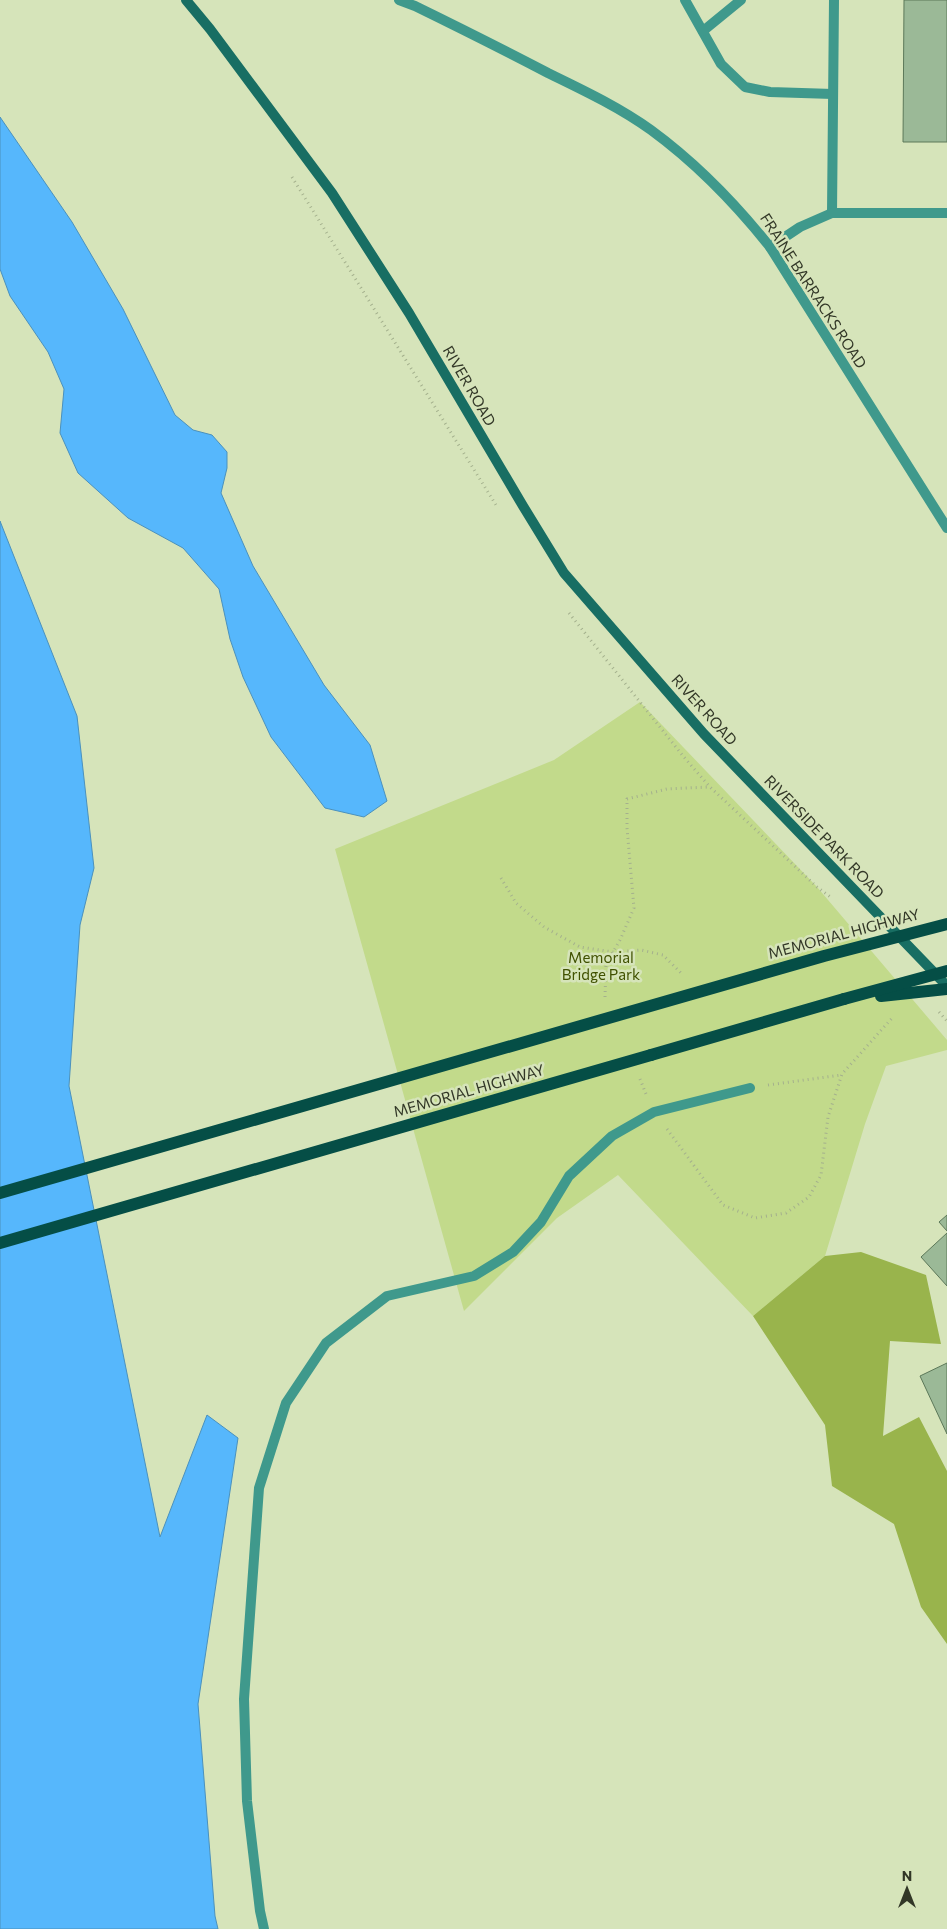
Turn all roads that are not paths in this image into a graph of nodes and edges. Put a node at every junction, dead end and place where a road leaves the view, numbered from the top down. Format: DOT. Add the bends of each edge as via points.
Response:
graph roads {
  1 [pos="186,0"];
  2 [pos="399,0"];
  3 [pos="685,0"];
  4 [pos="741,0"];
  5 [pos="834,0"];
  6 [pos="703,31"];
  7 [pos="833,94"];
  8 [pos="832,213"];
  9 [pos="947,213"];
  10 [pos="770,247"];
  11 [pos="947,528"];
  12 [pos="741,774"];
  13 [pos="947,920"];
  14 [pos="947,924"];
  15 [pos="934,927"];
  16 [pos="947,971"];
  17 [pos="947,988"];
  18 [pos="844,999"];
  19 [pos="750,1088"];
  20 [pos="0,1193"];
  21 [pos="0,1242"];
  22 [pos="264,1929"];
  1 -- 12 [label="main road, RIVER ROAD" via="332,192 409,313 564,573"];
  2 -- 10 [label="street, FRAINE BARRACKS ROAD" via="592,94 650,130 725,194"];
  3 -- 6 [label="street"];
  4 -- 6 [label="street"];
  5 -- 7 [label="street"];
  6 -- 7 [label="street" via="721,64 745,87 770,92"];
  7 -- 8 [label="street"];
  8 -- 9 [label="street"];
  8 -- 10 [label="street" via="800,227"];
  10 -- 11 [label="street, FRAINE BARRACKS ROAD"];
  12 -- 17 [label="main road, RIVERSIDE PARK ROAD"];
  13 -- 15 [label="main road, bridge"];
  14 -- 15 [label="main road, MEMORIAL HIGHWAY, bridge"];
  15 -- 20 [label="main road, MEMORIAL HIGHWAY, bridge"];
  16 -- 18 [label="main road, MEMORIAL HIGHWAY, bridge"];
  17 -- 18 [label="main road, bridge"];
  18 -- 21 [label="main road, MEMORIAL HIGHWAY, bridge"];
  19 -- 22 [label="street" via="654,1112 612,1136 569,1176 541,1222 514,1252 474,1276 387,1296 326,1343 286,1403 259,1488 244,1700 247,1801"];
}
